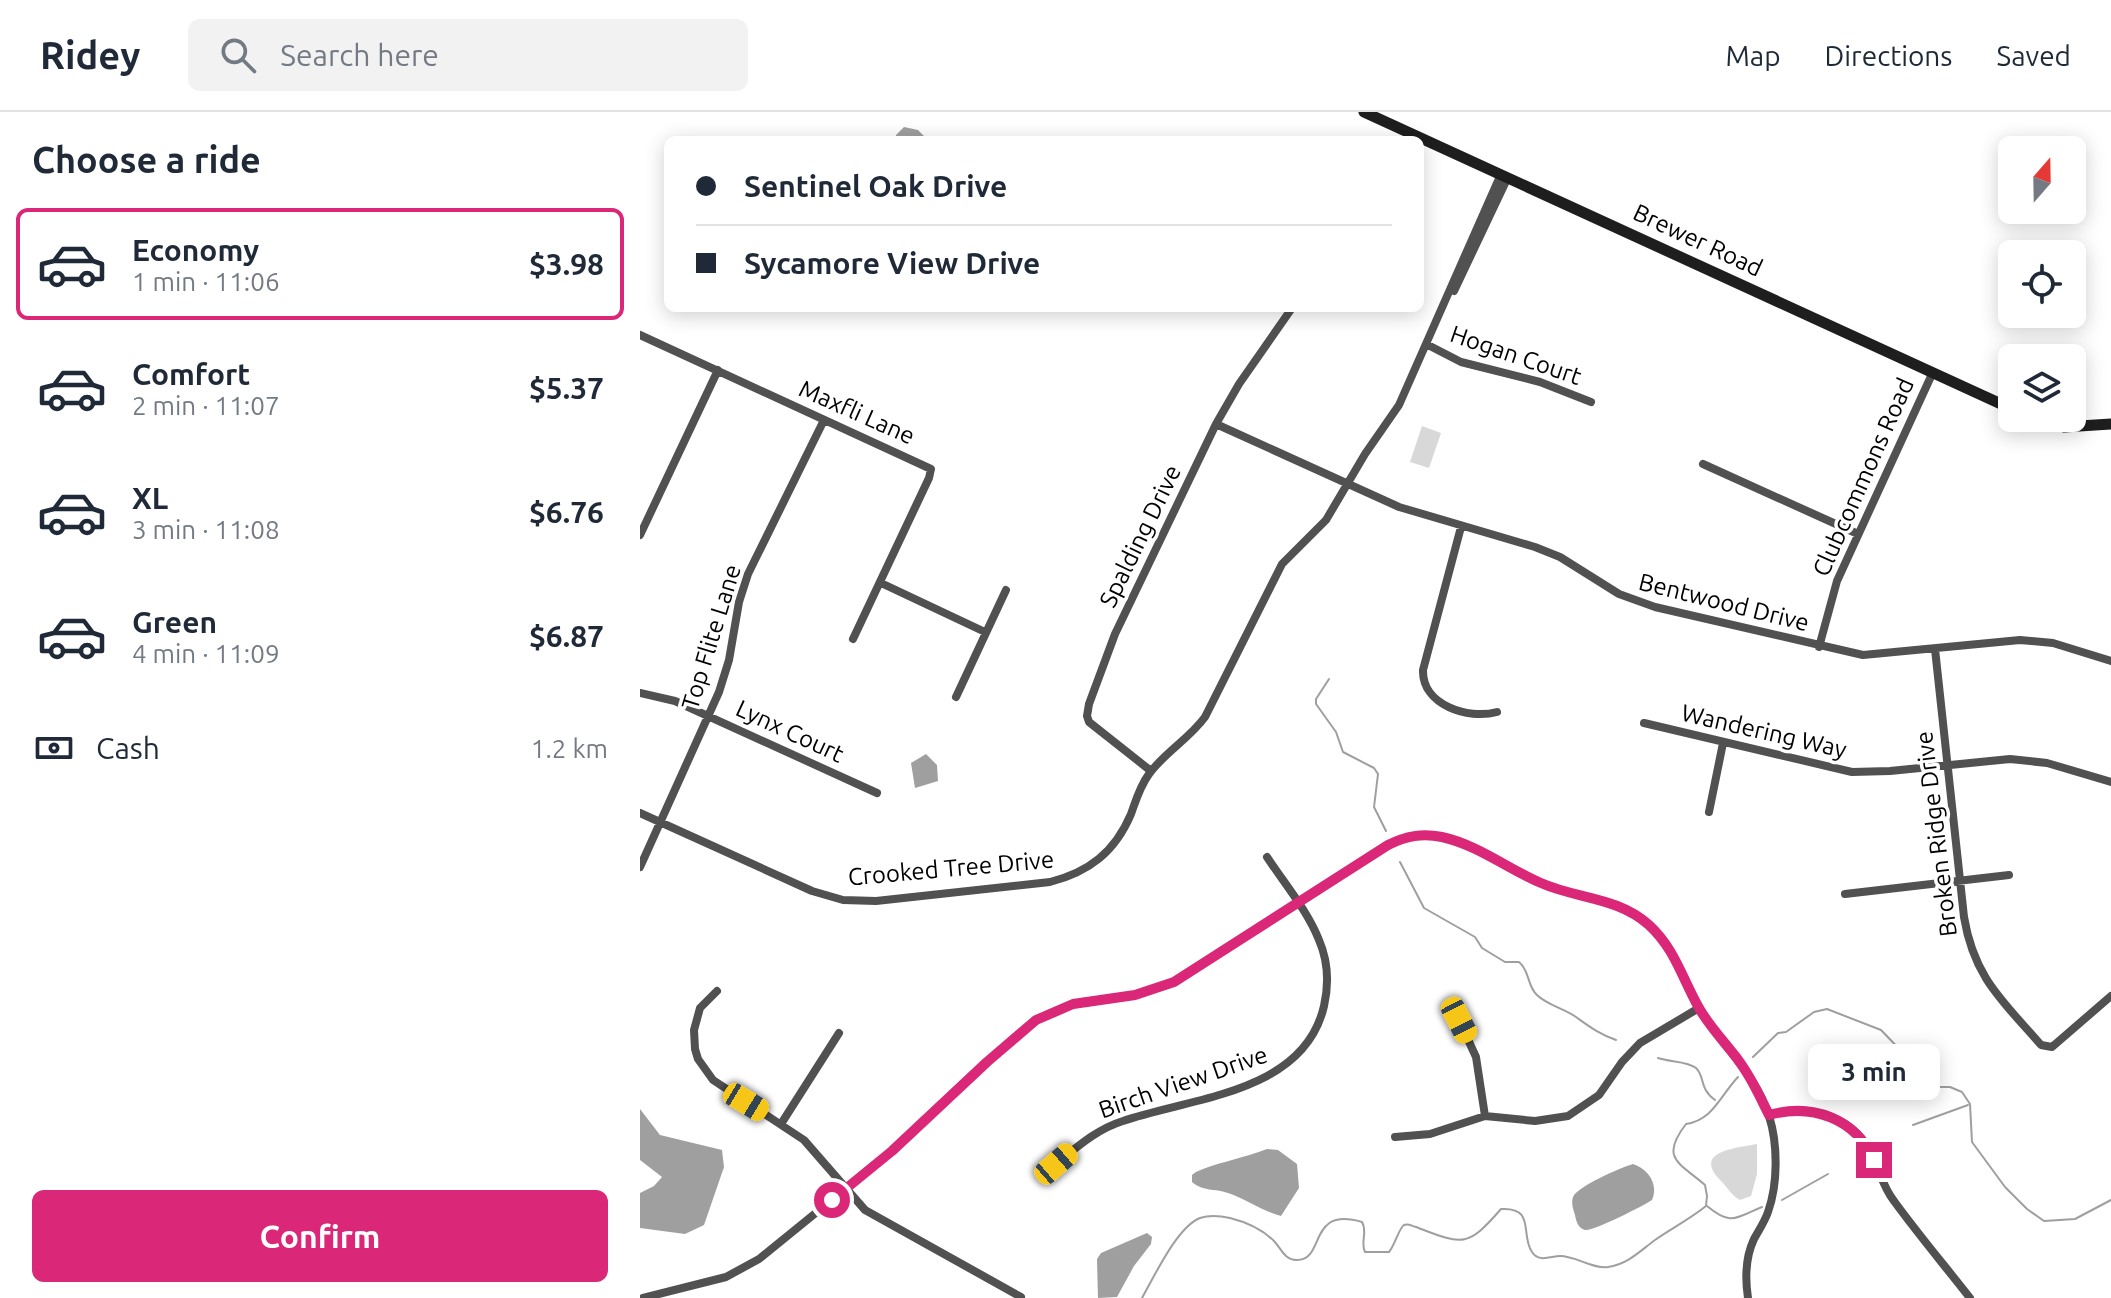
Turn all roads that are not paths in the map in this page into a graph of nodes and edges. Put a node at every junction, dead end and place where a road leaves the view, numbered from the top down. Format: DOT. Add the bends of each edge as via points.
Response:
graph roads {
  1 [pos="1364,112"];
  2 [pos="1417,136"];
  3 [pos="1424,139"];
  4 [pos="1505,176"];
  5 [pos="1289,312"];
  6 [pos="640,335"];
  7 [pos="1428,345"];
  8 [pos="718,370"];
  9 [pos="1933,372"];
  10 [pos="1591,402"];
  11 [pos="1998,402"];
  12 [pos="824,420"];
  13 [pos="1216,424"];
  14 [pos="2111,424"];
  15 [pos="2086,426"];
  16 [pos="1703,464"];
  17 [pos="1347,484"];
  18 [pos="1461,527"];
  19 [pos="1858,534"];
  20 [pos="640,535"];
  21 [pos="881,583"];
  22 [pos="1006,590"];
  23 [pos="985,632"];
  24 [pos="853,639"];
  25 [pos="1819,647"];
  26 [pos="1935,649"];
  27 [pos="2111,661"];
  28 [pos="640,693"];
  29 [pos="956,697"];
  30 [pos="1497,712"];
  31 [pos="709,716"];
  32 [pos="1644,723"];
  33 [pos="1723,743"];
  34 [pos="1947,764"];
  35 [pos="1151,771"];
  36 [pos="2111,782"];
  37 [pos="877,793"];
  38 [pos="1709,812"];
  39 [pos="640,813"];
  40 [pos="660,822"];
  41 [pos="1267,857"];
  42 [pos="640,867"];
  43 [pos="2009,875"];
  44 [pos="1960,880"];
  45 [pos="1845,894"];
  46 [pos="1298,903"];
  47 [pos="717,991"];
  48 [pos="2111,996"];
  49 [pos="1699,1008"];
  50 [pos="1459,1020"];
  51 [pos="839,1033"];
  52 [pos="1769,1115"];
  53 [pos="1485,1116"];
  54 [pos="781,1124"];
  55 [pos="1395,1137"];
  56 [pos="1056,1164"];
  57 [pos="846,1189"];
  58 [pos="1021,1297"];
  59 [pos="643,1298"];
  60 [pos="1748,1298"];
  61 [pos="1970,1298"];
  1 -- 2 [label="street, Brewer Road"];
  3 -- 4 [label="street, Brewer Road"];
  4 -- 7 [label="street, Crooked Tree Drive" via="1458,268"];
  4 -- 9 [label="street, Brewer Road"];
  5 -- 13 [label="street, Spalding Drive"];
  6 -- 8 [label="street, Maxfli Lane"];
  7 -- 10 [label="street, Hogan Court" via="1461,362 1540,382"];
  7 -- 17 [label="street, Crooked Tree Drive" via="1399,405"];
  8 -- 12 [label="street, Maxfli Lane"];
  8 -- 20 [label="street"];
  9 -- 11 [label="street, Brewer Road"];
  9 -- 19 [label="street, Clubcommons Road"];
  12 -- 21 [label="street, Maxfli Lane" via="931,469"];
  12 -- 31 [label="street, Top Flite Lane" via="748,574 725,677"];
  13 -- 17 [label="street, Bentwood Drive"];
  13 -- 35 [label="street, Spalding Drive" via="1115,634 1087,716"];
  14 -- 15 [label="street"];
  16 -- 19 [label="street"];
  17 -- 18 [label="street, Bentwood Drive"];
  17 -- 35 [label="street, Crooked Tree Drive" via="1326,520 1276,573 1205,717"];
  18 -- 25 [label="street, Bentwood Drive" via="1560,557 1634,601"];
  18 -- 30 [label="street" via="1423,681 1441,703 1478,715"];
  19 -- 25 [label="street, Clubcommons Road" via="1831,596"];
  21 -- 23 [label="street"];
  21 -- 24 [label="street, Maxfli Lane"];
  22 -- 23 [label="street"];
  23 -- 29 [label="street"];
  25 -- 26 [label="street, Bentwood Drive" via="1873,655"];
  26 -- 27 [label="street, Bentwood Drive" via="2037,641"];
  26 -- 34 [label="street, Broken Ridge Drive"];
  28 -- 31 [label="street, Lynx Court"];
  31 -- 37 [label="street, Lynx Court"];
  31 -- 40 [label="street, Top Flite Lane"];
  32 -- 33 [label="street, Wandering Way"];
  33 -- 34 [label="street, Wandering Way" via="1852,772"];
  33 -- 38 [label="street"];
  34 -- 36 [label="street, Wandering Way" via="2031,760"];
  34 -- 44 [label="street, Broken Ridge Drive"];
  35 -- 40 [label="street, Crooked Tree Drive" via="1123,831 1100,860 1066,878 876,901 843,900 812,891"];
  39 -- 40 [label="street, Crooked Tree Drive"];
  40 -- 42 [label="street, Top Flite Lane"];
  41 -- 46 [label="street, Birch View Drive"];
  43 -- 44 [label="street"];
  44 -- 45 [label="street"];
  44 -- 48 [label="street, Broken Ridge Drive" via="1968,939 1979,969 2041,1045 2052,1047"];
  46 -- 49 [label="street" via="1397,841 1441,837 1544,884 1609,902 1641,918 1674,954"];
  46 -- 56 [label="street, Birch View Drive" via="1321,943 1327,983 1320,1021 1298,1055 1265,1079 1110,1126"];
  46 -- 57 [label="street" via="1163,988 1073,1004 1036,1020"];
  47 -- 54 [label="street" via="705,1000 696,1019 698,1059 723,1089"];
  49 -- 52 [label="street" via="1756,1087"];
  49 -- 53 [label="street" via="1640,1043 1599,1095 1568,1116"];
  50 -- 53 [label="street" via="1476,1057"];
  51 -- 54 [label="street"];
  52 -- 60 [label="street" via="1774,1177 1768,1213 1748,1256"];
  52 -- 61 [label="street" via="1813,1111 1854,1131 1870,1151 1893,1201"];
  53 -- 55 [label="street" via="1430,1134"];
  54 -- 57 [label="street" via="811,1146"];
  57 -- 58 [label="street" via="879,1219"];
  57 -- 59 [label="street" via="741,1270"];
}
